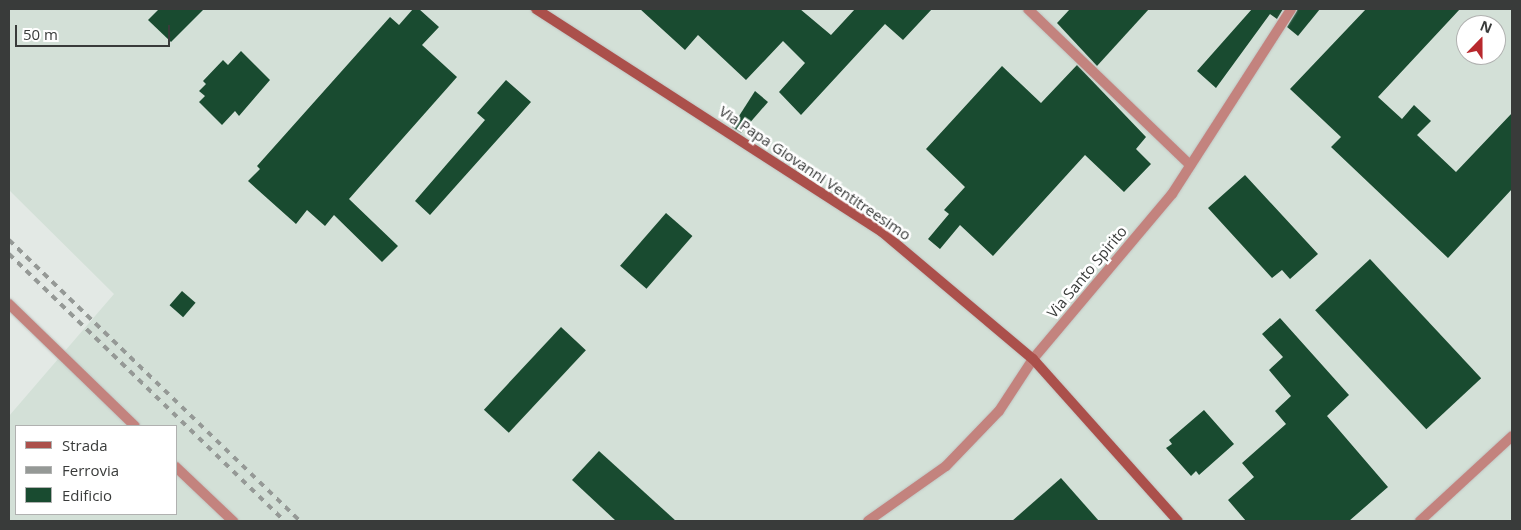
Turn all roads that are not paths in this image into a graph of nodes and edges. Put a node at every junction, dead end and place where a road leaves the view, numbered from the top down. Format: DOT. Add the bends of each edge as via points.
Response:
graph roads {
  1 [pos="536,9"];
  2 [pos="1028,9"];
  3 [pos="1291,9"];
  4 [pos="1190,165"];
  5 [pos="9,304"];
  6 [pos="1033,359"];
  7 [pos="133,425"];
  8 [pos="1512,436"];
  9 [pos="178,469"];
  10 [pos="233,521"];
  11 [pos="868,521"];
  12 [pos="1178,521"];
  13 [pos="1420,521"];
  1 -- 6 [label="street, Via Papa Giovanni Ventitreesimo" via="882,232"];
  2 -- 4 [label="street"];
  3 -- 4 [label="street, Via Santo Spirito"];
  4 -- 6 [label="street, Via Santo Spirito" via="1172,194"];
  5 -- 7 [label="street"];
  6 -- 11 [label="street, Via Santo Spirito" via="999,411 946,466"];
  6 -- 12 [label="street, Via Papa Giovanni Ventitreesimo"];
  8 -- 13 [label="street"];
  9 -- 10 [label="street"];
}
